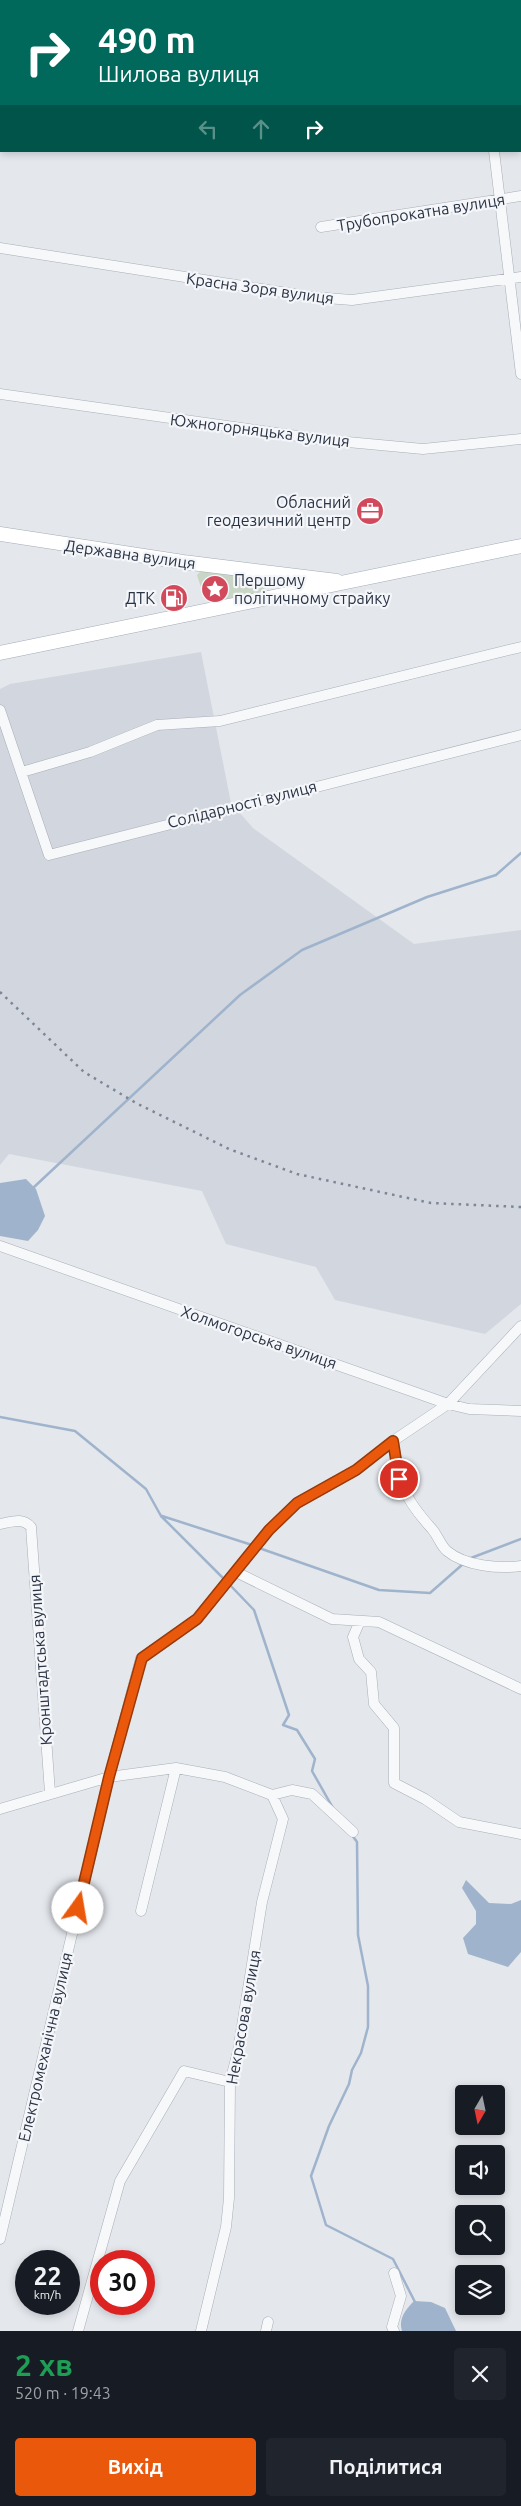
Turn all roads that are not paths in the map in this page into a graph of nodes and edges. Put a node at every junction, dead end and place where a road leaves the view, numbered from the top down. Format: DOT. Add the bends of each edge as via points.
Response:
graph roads {
  1 [pos="494,152"];
  2 [pos="521,196"];
  3 [pos="499,199"];
  4 [pos="322,227"];
  5 [pos="0,248"];
  6 [pos="521,277"];
  7 [pos="508,278"];
  8 [pos="520,354"];
  9 [pos="521,374"];
  10 [pos="0,394"];
  11 [pos="521,439"];
  12 [pos="0,534"];
  13 [pos="521,546"];
  14 [pos="350,582"];
  15 [pos="521,647"];
  16 [pos="0,653"];
  17 [pos="0,710"];
  18 [pos="521,735"];
  19 [pos="22,772"];
  20 [pos="0,1246"];
  21 [pos="521,1326"];
  22 [pos="448,1404"];
  23 [pos="521,1411"];
  24 [pos="393,1441"];
  25 [pos="0,1524"];
  26 [pos="521,1566"];
  27 [pos="236,1572"];
  28 [pos="360,1621"];
  29 [pos="521,1689"];
  30 [pos="176,1768"];
  31 [pos="109,1777"];
  32 [pos="50,1793"];
  33 [pos="272,1795"];
  34 [pos="0,1809"];
  35 [pos="353,1832"];
  36 [pos="521,1834"];
  37 [pos="140,1911"];
  38 [pos="230,2082"];
  39 [pos="0,2239"];
  40 [pos="394,2273"];
  41 [pos="78,2331"];
  42 [pos="201,2331"];
  43 [pos="394,2331"];
  1 -- 3 [label="street"];
  2 -- 3 [label="street, Трубопрокатна вулиця"];
  3 -- 4 [label="street, Трубопрокатна вулиця"];
  3 -- 7 [label="street"];
  5 -- 7 [label="street, Красна Зоря вулиця" via="342,299"];
  6 -- 7 [label="street, Красна Зоря вулиця"];
  7 -- 8 [label="street"];
  8 -- 9 [label="street"];
  10 -- 11 [label="street, Южногорняцька вулиця" via="326,440 423,449"];
  12 -- 14 [label="main road, Державна вулиця" via="183,562"];
  13 -- 14 [label="main road"];
  14 -- 16 [label="main road"];
  15 -- 19 [label="street" via="220,721 157,725 90,752"];
  17 -- 19 [label="street, Солідарності вулиця"];
  18 -- 19 [label="street, Солідарності вулиця" via="49,855"];
  20 -- 22 [label="street, Холмогорська вулиця"];
  21 -- 22 [label="street, Електромеханічна вулиця"];
  22 -- 23 [label="street, Холмогорська вулиця"];
  22 -- 24 [label="street, Електромеханічна вулиця"];
  24 -- 26 [label="street" via="399,1479 405,1494 447,1551 490,1566"];
  24 -- 27 [label="street, Електромеханічна вулиця" via="356,1470 297,1503 269,1530"];
  25 -- 32 [label="street, Кронштадтська вулиця" via="20,1520 31,1527"];
  27 -- 28 [label="street" via="332,1619"];
  27 -- 31 [label="street, Електромеханічна вулиця" via="197,1619 142,1658"];
  28 -- 29 [label="street" via="379,1622"];
  28 -- 36 [label="street" via="353,1637 359,1660 371,1672 374,1704 394,1728 394,1783 459,1822"];
  30 -- 31 [label="street"];
  30 -- 33 [label="street" via="225,1777"];
  30 -- 37 [label="street"];
  31 -- 32 [label="street"];
  31 -- 39 [label="street, Електромеханічна вулиця"];
  32 -- 34 [label="street"];
  33 -- 35 [label="street" via="292,1790 312,1794"];
  33 -- 38 [label="street, Некрасова вулиця" via="283,1819 262,1902"];
  38 -- 41 [label="street" via="184,2071 120,2181"];
  38 -- 42 [label="street, Некрасова вулиця" via="230,2198"];
  40 -- 43 [label="street" via="401,2296 392,2327"];
}
